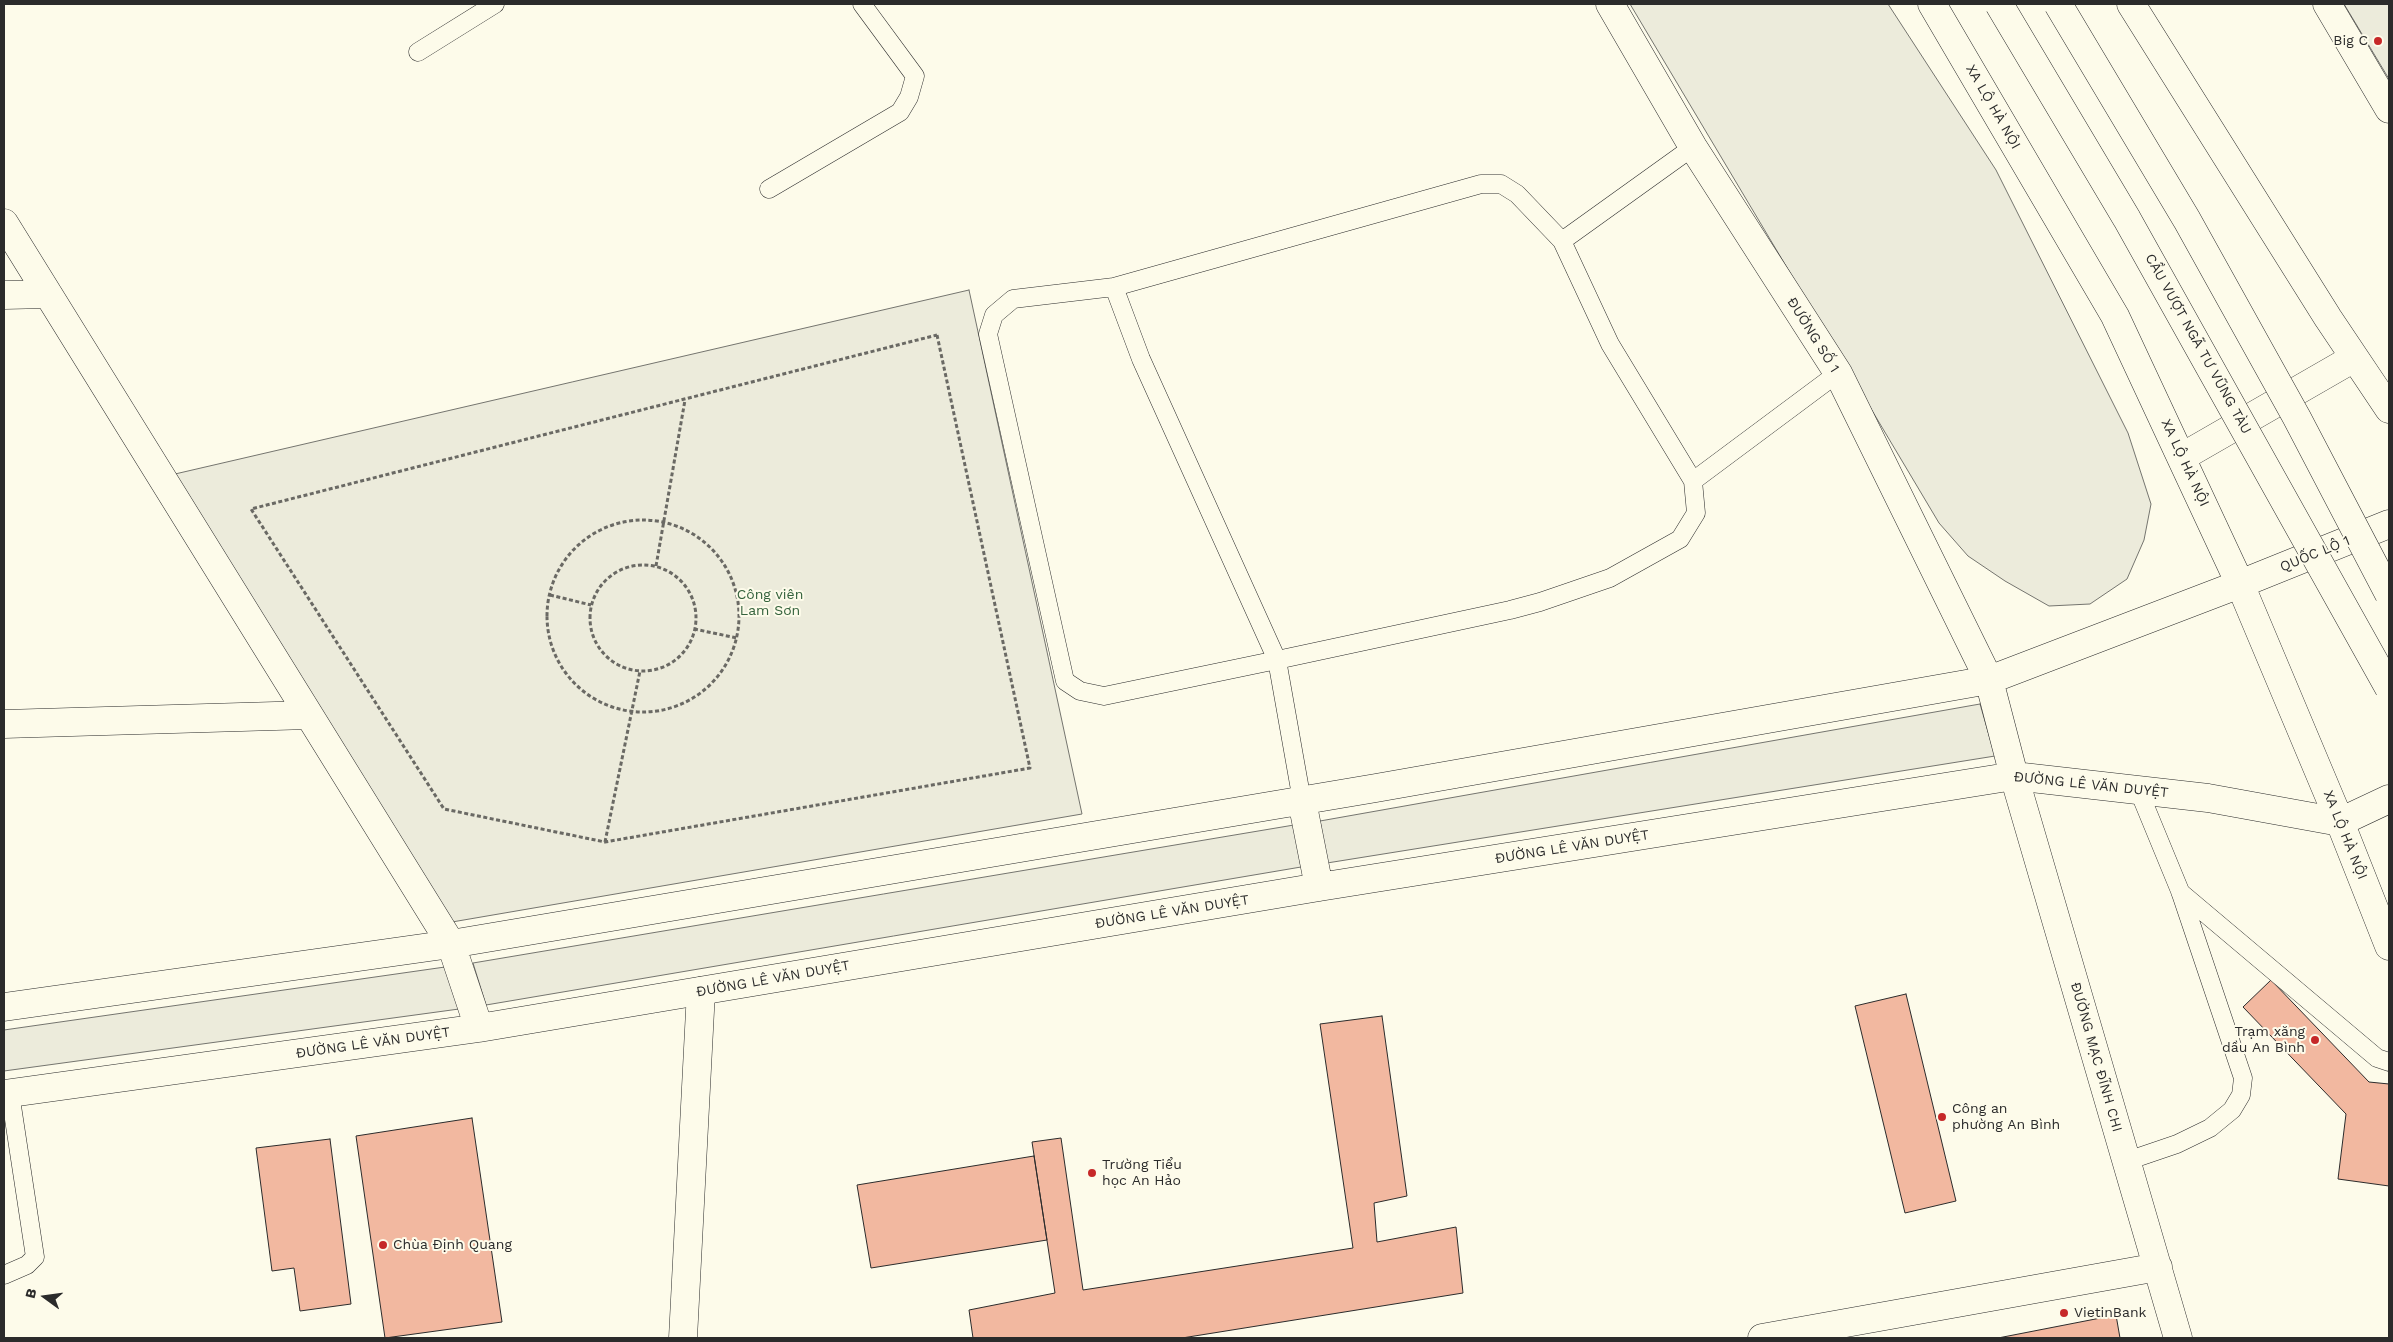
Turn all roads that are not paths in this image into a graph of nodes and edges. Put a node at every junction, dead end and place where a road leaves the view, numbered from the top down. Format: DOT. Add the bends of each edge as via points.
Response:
graph roads {
  1 [pos="495,4"];
  2 [pos="862,4"];
  3 [pos="1610,4"];
  4 [pos="1932,4"];
  5 [pos="1999,4"];
  6 [pos="2058,4"];
  7 [pos="2131,4"];
  8 [pos="2327,4"];
  9 [pos="418,52"];
  10 [pos="2389,108"];
  11 [pos="1693,147"];
  12 [pos="769,189"];
  13 [pos="4,223"];
  14 [pos="1562,241"];
  15 [pos="1114,287"];
  16 [pos="48,294"];
  17 [pos="4,295"];
  18 [pos="2354,358"];
  19 [pos="1838,373"];
  20 [pos="2389,409"];
  21 [pos="2182,457"];
  22 [pos="1692,481"];
  23 [pos="2389,524"];
  24 [pos="2240,584"];
  25 [pos="2389,594"];
  26 [pos="1277,660"];
  27 [pos="1989,680"];
  28 [pos="2389,688"];
  29 [pos="309,715"];
  30 [pos="4,724"];
  31 [pos="2014,776"];
  32 [pos="2138,789"];
  33 [pos="2389,799"];
  34 [pos="1302,801"];
  35 [pos="2340,822"];
  36 [pos="1319,887"];
  37 [pos="2180,891"];
  38 [pos="451,944"];
  39 [pos="2389,946"];
  40 [pos="701,991"];
  41 [pos="4,1007"];
  42 [pos="479,1028"];
  43 [pos="2389,1062"];
  44 [pos="7,1094"];
  45 [pos="2127,1161"];
  46 [pos="2158,1267"];
  47 [pos="4,1276"];
  48 [pos="683,1338"];
  49 [pos="1762,1338"];
  50 [pos="2178,1338"];
  1 -- 9 [label="lane"];
  2 -- 12 [label="lane" via="915,76 909,97 900,112"];
  3 -- 11 [label="main road, ĐƯỜNG SỐ 1"];
  4 -- 21 [label="main road, XA LỘ HÀ NỘI" via="2115,316"];
  5 -- 28 [label="main road, CẦU VƯỢT NGÃ TƯ VŨNG TÀU, bridge" via="2127,219"];
  6 -- 25 [label="main road, bridge" via="2192,229 2297,418"];
  7 -- 18 [label="main road"];
  8 -- 10 [label="main road"];
  11 -- 14 [label="lane"];
  11 -- 19 [label="main road, ĐƯỜNG SỐ 1"];
  13 -- 16 [label="main road"];
  14 -- 15 [label="lane" via="1517,194 1501,184 1481,184"];
  14 -- 22 [label="lane" via="1610,344"];
  15 -- 26 [label="lane" via="1141,358"];
  15 -- 26 [label="lane" via="1013,299 994,315 988,334 1065,681 1080,691 1104,696"];
  16 -- 17 [label="main road"];
  16 -- 29 [label="main road"];
  18 -- 20 [label="main road"];
  18 -- 21 [label="main road"];
  19 -- 22 [label="lane"];
  19 -- 27 [label="main road, ĐƯỜNG SỐ 1"];
  21 -- 24 [label="main road, XA LỘ HÀ NỘI"];
  22 -- 26 [label="lane" via="1696,513 1680,539 1610,578 1510,610"];
  23 -- 24 [label="main road, QUỐC LỘ 1"];
  24 -- 27 [label="main road"];
  24 -- 35 [label="main road, XA LỘ HÀ NỘI"];
  26 -- 34 [label="lane"];
  27 -- 31 [label="main road, ĐƯỜNG SỐ 1"];
  27 -- 34 [label="main road"];
  29 -- 30 [label="main road"];
  29 -- 38 [label="main road"];
  31 -- 32 [label="main road, ĐƯỜNG LÊ VĂN DUYỆT"];
  31 -- 36 [label="main road, ĐƯỜNG LÊ VĂN DUYỆT"];
  31 -- 45 [label="main road, ĐƯỜNG MẠC ĐĨNH CHI"];
  32 -- 35 [label="main road, ĐƯỜNG LÊ VĂN DUYỆT"];
  32 -- 37 [label="lane"];
  33 -- 35 [label="main road"];
  34 -- 36 [label="main road"];
  34 -- 38 [label="main road"];
  35 -- 39 [label="main road, XA LỘ HÀ NỘI"];
  36 -- 40 [label="main road, ĐƯỜNG LÊ VĂN DUYỆT"];
  37 -- 43 [label="lane" via="2377,1058"];
  37 -- 45 [label="lane" via="2243,1078 2242,1095 2232,1110 2210,1128 2177,1144"];
  38 -- 41 [label="main road"];
  38 -- 42 [label="main road"];
  40 -- 42 [label="main road, ĐƯỜNG LÊ VĂN DUYỆT"];
  40 -- 48 [label="main road"];
  42 -- 44 [label="main road, ĐƯỜNG LÊ VĂN DUYỆT"];
  44 -- 47 [label="lane" via="35,1257 27,1265"];
  45 -- 46 [label="main road, ĐƯỜNG MẠC ĐĨNH CHI"];
  46 -- 49 [label="main road"];
  46 -- 50 [label="main road, ĐƯỜNG MẠC ĐĨNH CHI"];
}
